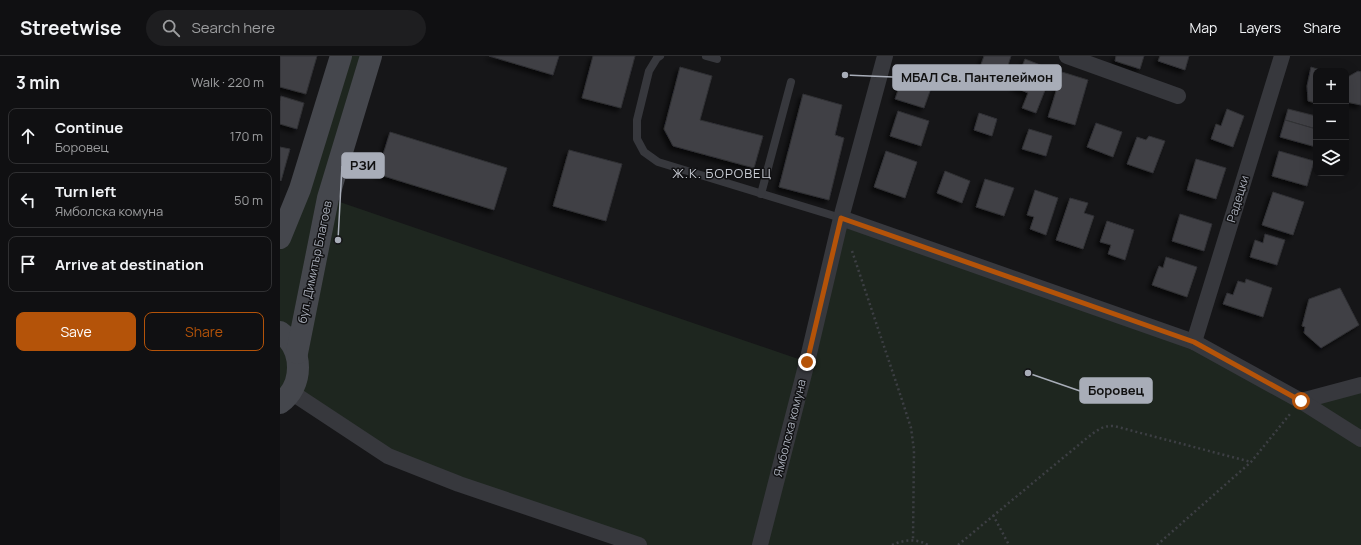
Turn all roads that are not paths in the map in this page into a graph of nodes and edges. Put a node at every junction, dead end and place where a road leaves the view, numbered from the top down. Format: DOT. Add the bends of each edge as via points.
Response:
graph roads {
  1 [pos="341,56"];
  2 [pos="371,56"];
  3 [pos="660,56"];
  4 [pos="706,56"];
  5 [pos="885,56"];
  6 [pos="1067,56"];
  7 [pos="1282,56"];
  8 [pos="717,59"];
  9 [pos="791,82"];
  10 [pos="1178,96"];
  11 [pos="761,194"];
  12 [pos="841,218"];
  13 [pos="280,238"];
  14 [pos="280,332"];
  15 [pos="1194,342"];
  16 [pos="297,353"];
  17 [pos="1361,385"];
  18 [pos="286,398"];
  19 [pos="1301,401"];
  20 [pos="1361,439"];
  21 [pos="639,545"];
  22 [pos="760,545"];
  1 -- 13 [label="main road" via="300,189"];
  2 -- 16 [label="main road, бул. Димитър Благоев" via="328,198"];
  3 -- 11 [label="lane" via="649,71 637,120 637,139 644,152 658,162"];
  4 -- 8 [label="lane"];
  5 -- 12 [label="street, Ямболска комуна"];
  6 -- 10 [label="street"];
  7 -- 15 [label="street, Радецки"];
  9 -- 11 [label="lane"];
  11 -- 12 [label="lane"];
  12 -- 15 [label="street"];
  12 -- 22 [label="street, Ямболска комуна"];
  14 -- 16 [label="main road" via="291,342"];
  15 -- 19 [label="street"];
  16 -- 18 [label="main road, бул. Димитър Благоев" via="297,380"];
  17 -- 19 [label="street"];
  18 -- 21 [label="street" via="388,456 459,484"];
  19 -- 20 [label="street"];
}
